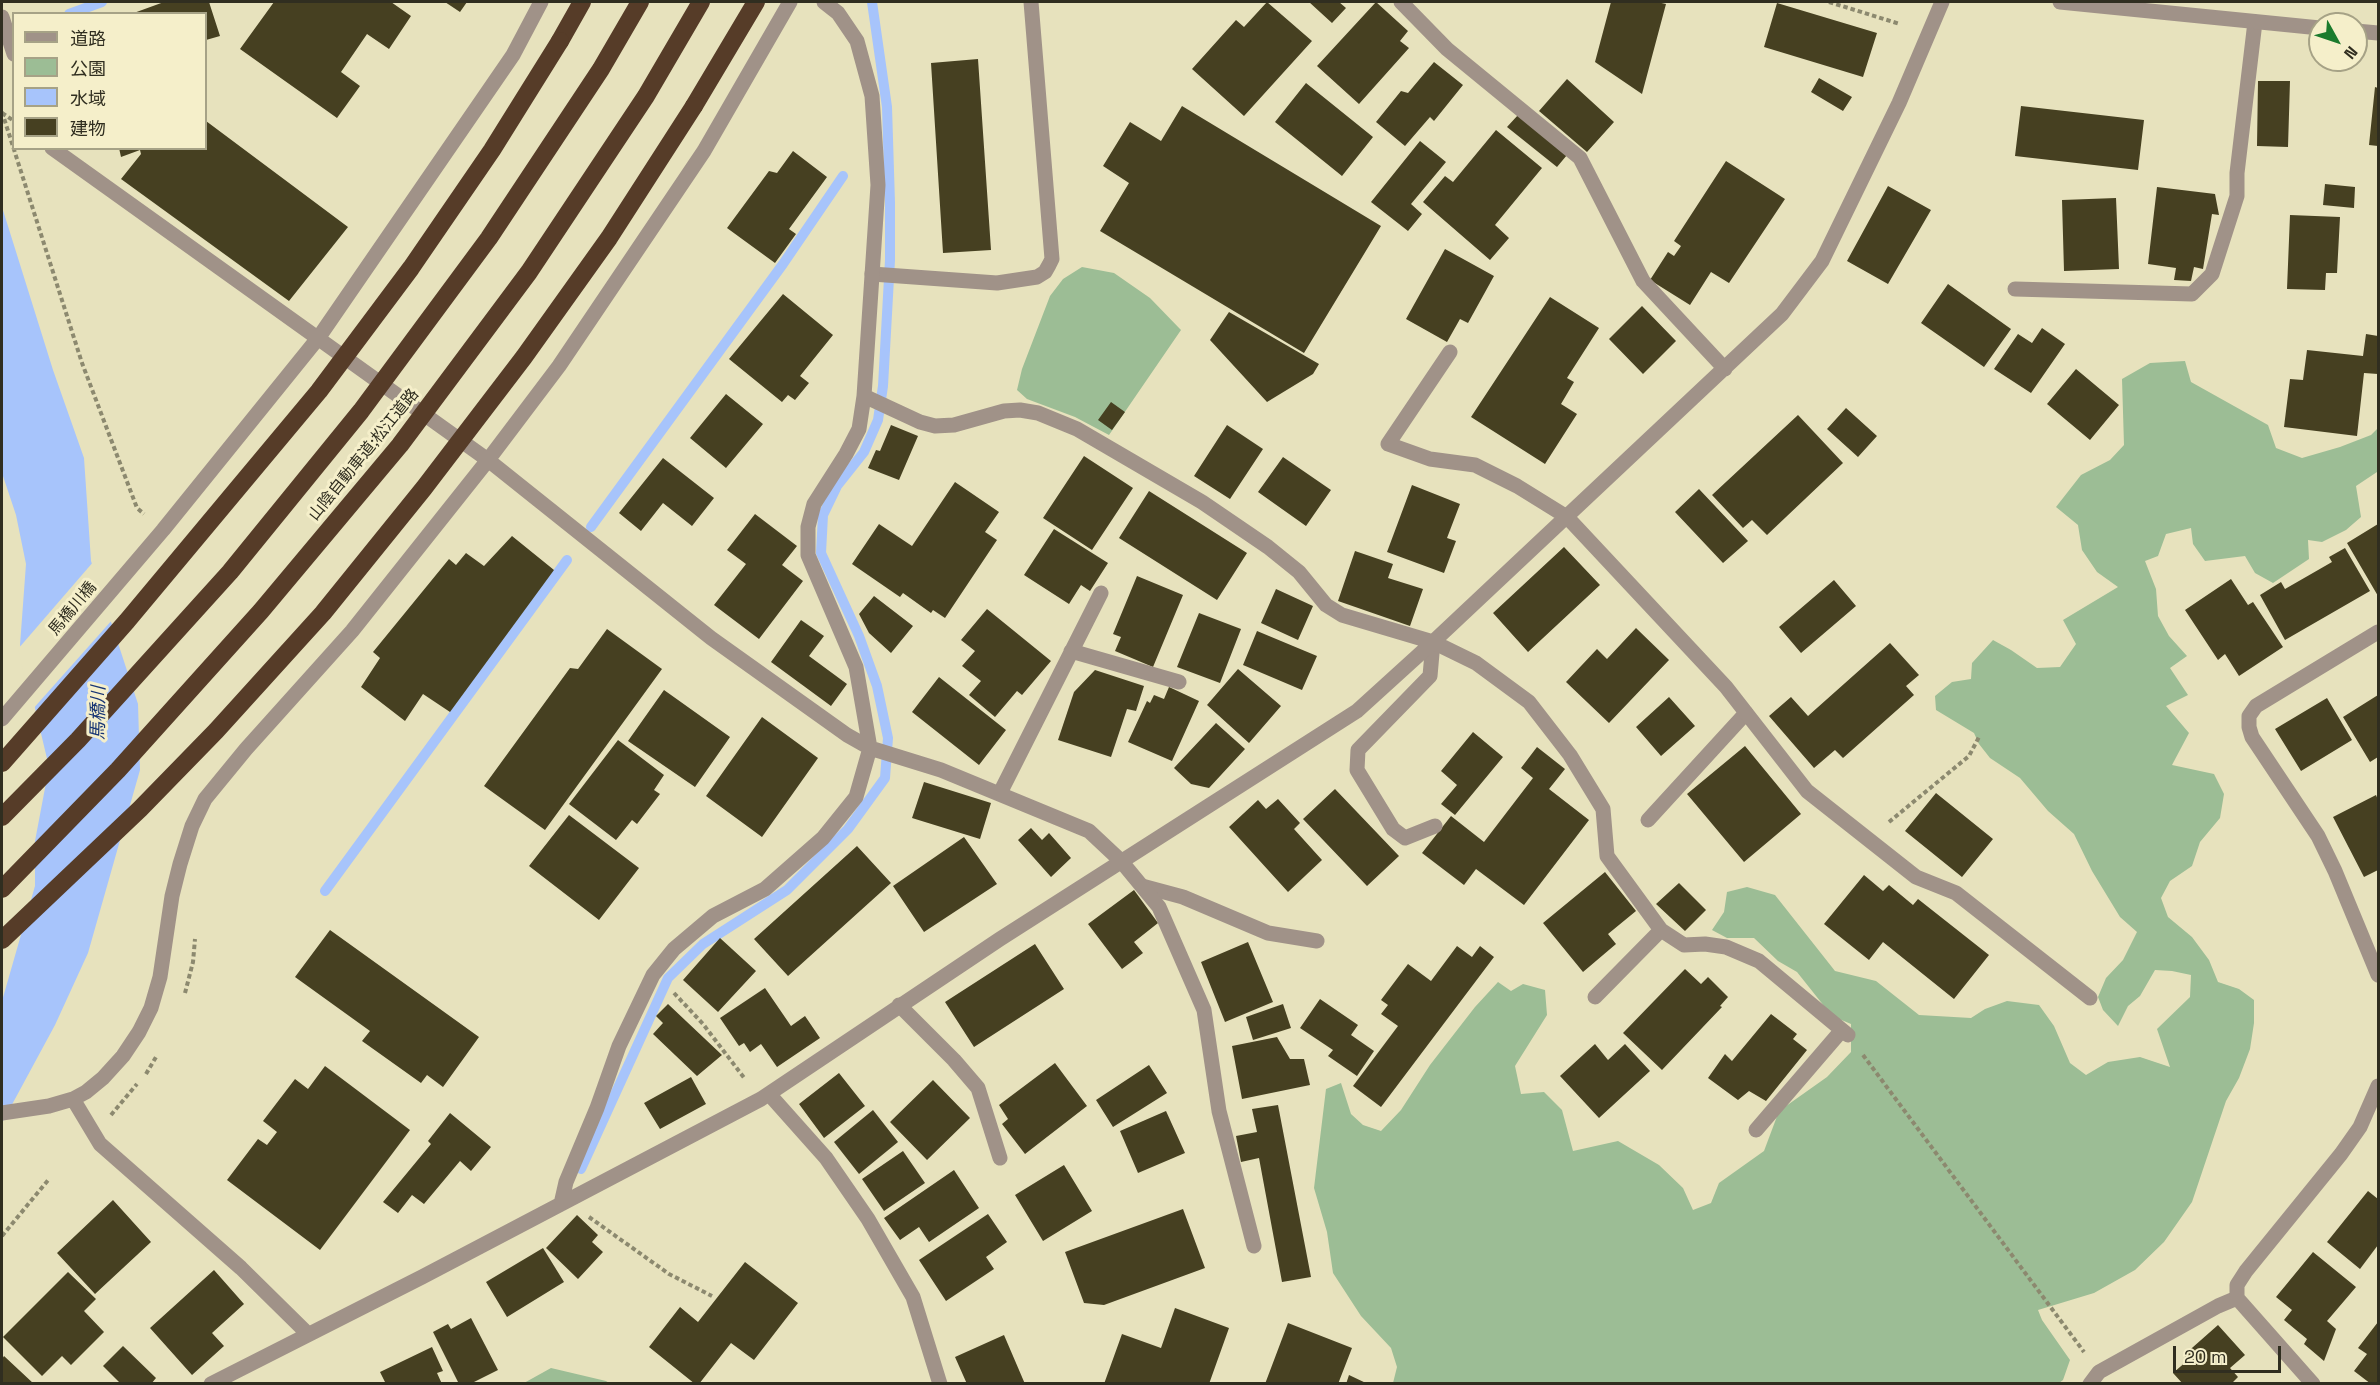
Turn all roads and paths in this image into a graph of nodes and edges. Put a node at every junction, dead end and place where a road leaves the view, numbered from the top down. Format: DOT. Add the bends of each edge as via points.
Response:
graph roads {
  1 [pos="542,2"];
  2 [pos="582,2"];
  3 [pos="640,2"];
  4 [pos="701,2"];
  5 [pos="756,2"];
  6 [pos="790,2"];
  7 [pos="824,2"];
  8 [pos="1031,2"];
  9 [pos="1401,2"];
  10 [pos="1829,2"];
  11 [pos="1856,2"];
  12 [pos="1942,2"];
  13 [pos="2060,2"];
  14 [pos="1856,10"];
  15 [pos="3,20"];
  16 [pos="2255,22"];
  17 [pos="1900,24"];
  18 [pos="2308,27"];
  19 [pos="12,50"];
  20 [pos="2,112"];
  21 [pos="12,143"];
  22 [pos="14,150"];
  23 [pos="55,150"];
  24 [pos="884,274"];
  25 [pos="2015,290"];
  26 [pos="319,337"];
  27 [pos="1450,352"];
  28 [pos="1725,369"];
  29 [pos="875,401"];
  30 [pos="488,460"];
  31 [pos="1567,517"];
  32 [pos="160,534"];
  33 [pos="1101,593"];
  34 [pos="2379,632"];
  35 [pos="1433,642"];
  36 [pos="1071,651"];
  37 [pos="1179,682"];
  38 [pos="1746,713"];
  39 [pos="2,719"];
  40 [pos="1980,735"];
  41 [pos="882,751"];
  42 [pos="2,763"];
  43 [pos="1000,793"];
  44 [pos="2,817"];
  45 [pos="1648,820"];
  46 [pos="1435,826"];
  47 [pos="1868,840"];
  48 [pos="1121,861"];
  49 [pos="1142,886"];
  50 [pos="2,889"];
  51 [pos="196,928"];
  52 [pos="1660,930"];
  53 [pos="2,940"];
  54 [pos="1317,941"];
  55 [pos="2379,975"];
  56 [pos="670,990"];
  57 [pos="184,995"];
  58 [pos="1594,997"];
  59 [pos="2090,998"];
  60 [pos="899,1005"];
  61 [pos="1845,1033"];
  62 [pos="160,1050"];
  63 [pos="2378,1088"];
  64 [pos="765,1096"];
  65 [pos="73,1099"];
  66 [pos="2,1113"];
  67 [pos="107,1119"];
  68 [pos="1756,1130"];
  69 [pos="1000,1158"];
  70 [pos="49,1179"];
  71 [pos="564,1203"];
  72 [pos="2,1236"];
  73 [pos="1254,1246"];
  74 [pos="712,1296"];
  75 [pos="2237,1298"];
  76 [pos="308,1334"];
  77 [pos="2094,1378"];
  78 [pos="211,1383"];
  79 [pos="940,1383"];
  80 [pos="2313,1383"];
  1 -- 26 [label="street, 馬橋川橋" via="513,55"];
  2 -- 42 [label="highway, bridge" via="492,150 411,268 319,391 127,621"];
  3 -- 44 [label="highway, 山陰自動車道;松江道路, bridge" via="601,69 489,238 361,411 230,572 78,740"];
  4 -- 50 [label="highway, 山陰自動車道;松江道路, bridge" via="646,96 529,272 400,445 237,638 118,770"];
  5 -- 53 [label="highway, bridge" via="609,238 424,488 323,613 216,731"];
  6 -- 30 [label="street" via="704,151 558,366"];
  7 -- 24 [label="street" via="838,13 856,41 872,96"];
  8 -- 24 [label="street" via="1052,258 1049,265 1037,277 997,283"];
  9 -- 28 [label="street" via="1447,49 1580,158 1643,281"];
  10 -- 14 [label="path"];
  11 -- 14 [label="path"];
  12 -- 28 [label="street" via="1899,103 1821,261 1782,314"];
  13 -- 16 [label="street"];
  14 -- 17 [label="path"];
  15 -- 19 [label="street"];
  16 -- 18 [label="street"];
  16 -- 25 [label="street" via="2237,196 2212,274 2192,294"];
  20 -- 21 [label="path"];
  22 -- 32 [label="path" via="82,363 137,508"];
  23 -- 26 [label="street"];
  24 -- 29 [label="street"];
  26 -- 30 [label="street"];
  26 -- 32 [label="street, 馬橋川橋"];
  27 -- 31 [label="street" via="1388,444 1430,459 1475,465"];
  28 -- 31 [label="street"];
  29 -- 35 [label="street" via="935,426 1020,410 1077,429 1202,502 1268,547 1342,615"];
  29 -- 41 [label="street" via="814,504 808,527 808,555 856,667"];
  30 -- 41 [label="street" via="711,638 838,728"];
  30 -- 65 [label="street" via="352,630 205,800 180,864 151,1008 123,1056 104,1078"];
  31 -- 35 [label="street"];
  31 -- 38 [label="street"];
  32 -- 39 [label="street, 馬橋川橋"];
  33 -- 36 [label="street"];
  34 -- 55 [label="street" via="2256,706 2248,727 2318,836"];
  35 -- 46 [label="street" via="1430,676 1358,750 1357,770 1393,829 1405,838"];
  35 -- 48 [label="street" via="1357,711"];
  35 -- 52 [label="street" via="1476,663 1529,702 1570,755 1603,810 1607,856"];
  36 -- 37 [label="street"];
  36 -- 43 [label="street"];
  38 -- 45 [label="street"];
  38 -- 47 [label="street" via="1807,791"];
  40 -- 47 [label="path" via="1969,756"];
  41 -- 43 [label="street"];
  41 -- 71 [label="street" via="856,797 823,838 765,889 713,916 674,949 653,975 619,1046 566,1182"];
  43 -- 48 [label="street" via="1089,831"];
  47 -- 59 [label="street" via="1916,877 1956,893"];
  48 -- 49 [label="street"];
  48 -- 60 [label="street"];
  49 -- 54 [label="street" via="1183,897 1268,933"];
  49 -- 73 [label="street" via="1159,907 1204,1010 1219,1111"];
  51 -- 57 [label="path" via="193,962"];
  52 -- 58 [label="street"];
  52 -- 61 [label="street" via="1684,945 1726,947 1759,961"];
  56 -- 64 [label="path"];
  60 -- 64 [label="street"];
  60 -- 69 [label="street" via="978,1089"];
  61 -- 68 [label="street"];
  61 -- 77 [label="path" via="1908,1113"];
  62 -- 67 [label="path" via="152,1067"];
  63 -- 75 [label="street" via="2360,1127 2341,1154 2246,1271 2237,1286"];
  64 -- 71 [label="street"];
  64 -- 79 [label="street" via="826,1158 868,1219 913,1297"];
  65 -- 66 [label="street"];
  65 -- 76 [label="street" via="100,1144 241,1268"];
  70 -- 72 [label="path"];
  71 -- 74 [label="path" via="669,1274"];
  71 -- 76 [label="street"];
  75 -- 77 [label="street"];
  75 -- 80 [label="street"];
  76 -- 78 [label="street"];
}
